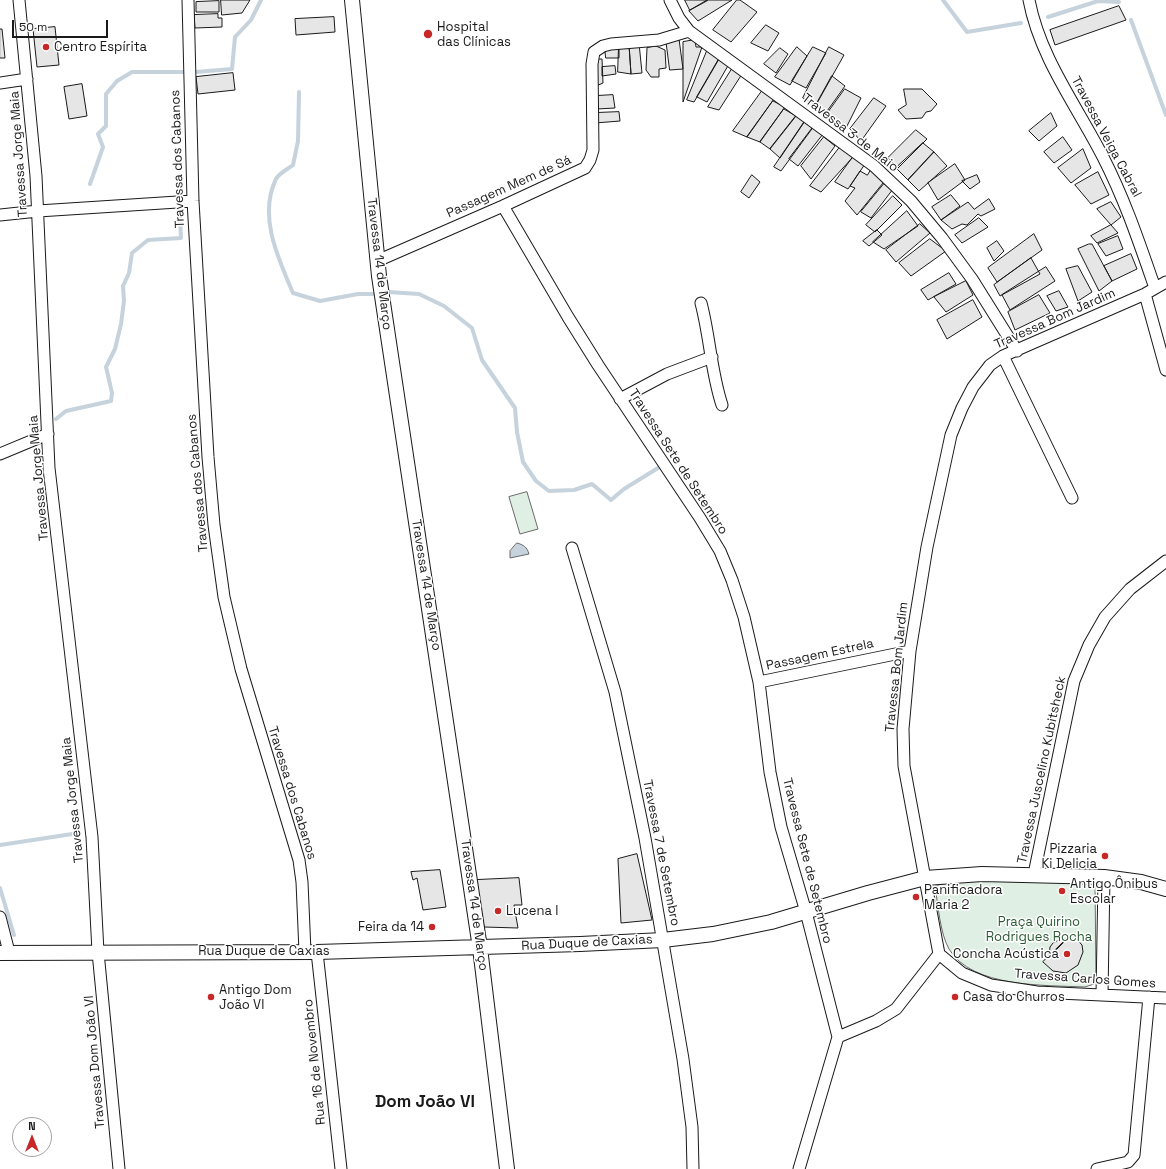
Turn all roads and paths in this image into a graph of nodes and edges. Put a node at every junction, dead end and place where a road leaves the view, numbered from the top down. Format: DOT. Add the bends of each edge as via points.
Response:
graph roads {
  1 [pos="19,0"];
  2 [pos="188,0"];
  3 [pos="352,0"];
  4 [pos="670,0"];
  5 [pos="1029,0"];
  6 [pos="689,31"];
  7 [pos="27,79"];
  8 [pos="0,83"];
  9 [pos="192,201"];
  10 [pos="503,206"];
  11 [pos="38,211"];
  12 [pos="0,215"];
  13 [pos="377,261"];
  14 [pos="1166,282"];
  15 [pos="1155,288"];
  16 [pos="1145,294"];
  17 [pos="701,303"];
  18 [pos="1017,351"];
  19 [pos="1003,356"];
  20 [pos="712,357"];
  21 [pos="1166,370"];
  22 [pos="620,399"];
  23 [pos="722,405"];
  24 [pos="48,434"];
  25 [pos="0,454"];
  26 [pos="1072,498"];
  27 [pos="572,548"];
  28 [pos="1166,561"];
  29 [pos="910,650"];
  30 [pos="760,682"];
  31 [pos="1034,874"];
  32 [pos="1104,877"];
  33 [pos="925,878"];
  34 [pos="1166,889"];
  35 [pos="806,912"];
  36 [pos="0,917"];
  37 [pos="663,940"];
  38 [pos="480,948"];
  39 [pos="98,952"];
  40 [pos="311,952"];
  41 [pos="4,953"];
  42 [pos="939,954"];
  43 [pos="1102,995"];
  44 [pos="1149,997"];
  45 [pos="1166,998"];
  46 [pos="838,1037"];
  47 [pos="119,1169"];
  48 [pos="341,1169"];
  49 [pos="507,1169"];
  50 [pos="693,1169"];
  51 [pos="799,1169"];
  52 [pos="1096,1169"];
  1 -- 7 [label="street, Travessa Jorge Maia"];
  2 -- 9 [label="street, Travessa dos Cabanos"];
  3 -- 13 [label="street, Travessa 14 de Março"];
  4 -- 6 [label="street, Travessa 3 de Maio"];
  5 -- 15 [label="street, Travessa Veiga Cabral" via="1032,15 1052,65 1103,156 1129,211"];
  6 -- 10 [label="street, Passagem Mem de Sá" via="659,40 611,44 598,48 592,57 590,160 585,168 576,173"];
  6 -- 18 [label="street, Travessa 3 de Maio" via="874,166 911,201 972,279"];
  7 -- 8 [label="street"];
  7 -- 11 [label="street, Travessa Jorge Maia"];
  9 -- 11 [label="street"];
  9 -- 40 [label="street, Travessa dos Cabanos" via="208,457 224,597 241,669 299,860"];
  10 -- 13 [label="street, Passagem Mem de Sá"];
  10 -- 22 [label="street, Travessa Sete de Setembro" via="568,318"];
  11 -- 12 [label="street"];
  11 -- 24 [label="street, Travessa Jorge Maia"];
  13 -- 38 [label="street, Travessa 14 de Março"];
  14 -- 15 [label="street, Travessa Bom Jardim"];
  15 -- 16 [label="street, Travessa Bom Jardim"];
  16 -- 18 [label="street, Travessa Bom Jardim"];
  16 -- 21 [label="street"];
  17 -- 20 [label="street"];
  18 -- 19 [label="street, Travessa Bom Jardim"];
  19 -- 26 [label="street"];
  19 -- 29 [label="street, Travessa Bom Jardim" via="990,365 973,388 951,435 927,547"];
  20 -- 22 [label="street" via="667,374"];
  20 -- 23 [label="street"];
  22 -- 30 [label="street, Travessa Sete de Setembro" via="720,552 744,617"];
  24 -- 25 [label="street"];
  24 -- 39 [label="street, Travessa Jorge Maia" via="53,507 92,837"];
  27 -- 37 [label="street, Travessa 7 de Setembro" via="615,692"];
  28 -- 31 [label="street, Travessa Juscelino Kubitsheck" via="1130,588 1105,617 1089,645 1074,681"];
  29 -- 30 [label="street, Passagem Estrela"];
  29 -- 33 [label="street, Travessa Bom Jardim" via="903,729 904,766"];
  30 -- 35 [label="street, Travessa Sete de Setembro" via="775,800"];
  31 -- 32 [label="street, Rua Duque de Caxias"];
  31 -- 33 [label="street, Rua Duque de Caxias"];
  32 -- 34 [label="street, Rua Duque de Caxias" via="1141,882"];
  32 -- 43 [label="street"];
  33 -- 35 [label="street, Rua Duque de Caxias"];
  33 -- 42 [label="street, Travessa Bom Jardim"];
  35 -- 37 [label="street, Rua Duque de Caxias" via="738,929"];
  35 -- 46 [label="street, Travessa Sete de Setembro"];
  36 -- 41 [label="street"];
  37 -- 38 [label="street, Rua Duque de Caxias"];
  37 -- 50 [label="street, Travessa 7 de Setembro" via="688,1095"];
  38 -- 40 [label="street, Rua Duque de Caxias"];
  38 -- 49 [label="street, Travessa 14 de Março"];
  39 -- 40 [label="street, Rua Duque de Caxias"];
  39 -- 41 [label="street, Rua Duque de Caxias"];
  39 -- 47 [label="street, Travessa Dom João VI"];
  40 -- 48 [label="street, Rua 16 de Novembro"];
  42 -- 43 [label="street, Travessa Carlos Gomes" via="962,973 991,986 1037,992"];
  42 -- 46 [label="street" via="896,1009 876,1022"];
  43 -- 44 [label="street, Travessa Carlos Gomes"];
  44 -- 45 [label="street, Travessa Carlos Gomes"];
  44 -- 52 [label="street" via="1134,1155 1128,1162"];
  46 -- 51 [label="street"];
}
